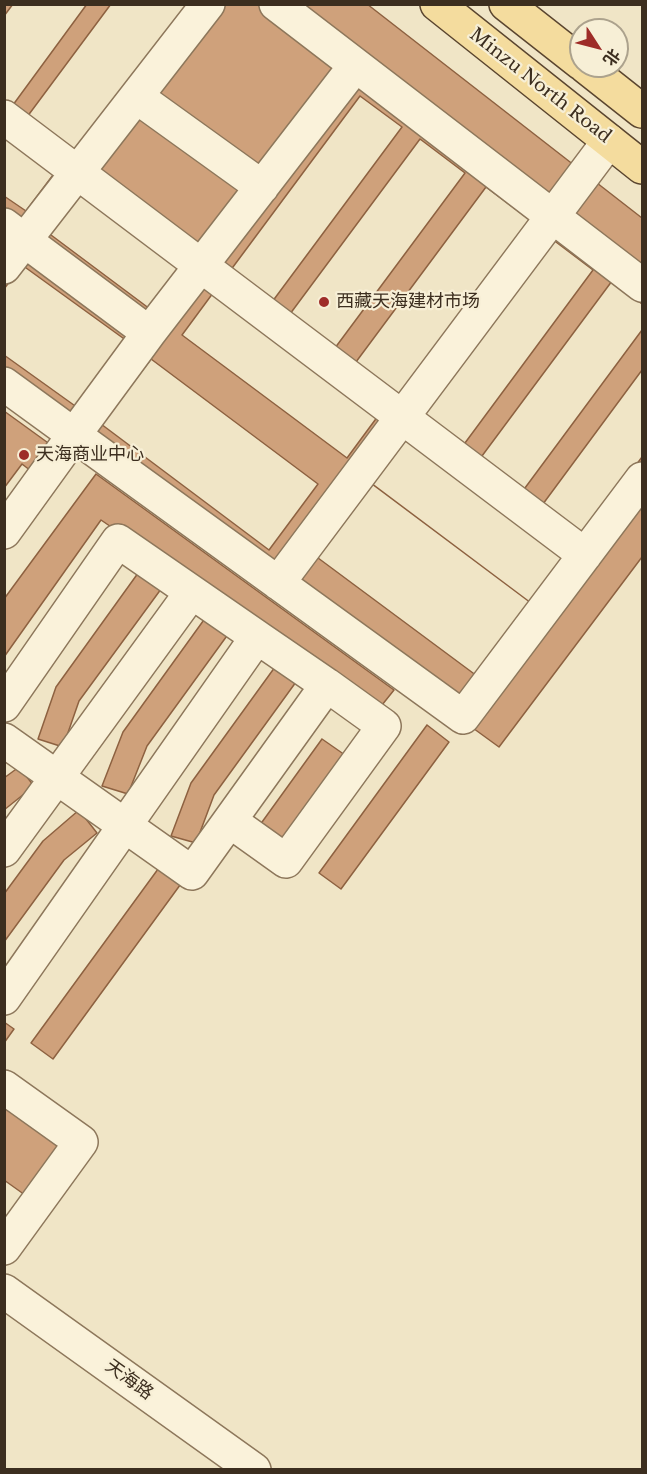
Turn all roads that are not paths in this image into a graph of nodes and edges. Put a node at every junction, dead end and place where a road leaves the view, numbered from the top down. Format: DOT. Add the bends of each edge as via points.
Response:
graph roads {
  1 [pos="208,4"];
  2 [pos="437,4"];
  3 [pos="506,4"];
  4 [pos="294,10"];
  5 [pos="569,54"];
  6 [pos="355,66"];
  7 [pos="600,78"];
  8 [pos="137,97"];
  9 [pos="642,111"];
  10 [pos="4,117"];
  11 [pos="609,141"];
  12 [pos="642,167"];
  13 [pos="78,173"];
  14 [pos="262,187"];
  15 [pos="553,216"];
  16 [pos="15,233"];
  17 [pos="201,266"];
  18 [pos="4,267"];
  19 [pos="642,285"];
  20 [pos="149,333"];
  21 [pos="4,384"];
  22 [pos="402,417"];
  23 [pos="74,435"];
  24 [pos="642,479"];
  25 [pos="4,532"];
  26 [pos="585,555"];
  27 [pos="278,583"];
  28 [pos="191,593"];
  29 [pos="257,638"];
  30 [pos="327,685"];
  31 [pos="4,705"];
  32 [pos="4,740"];
  33 [pos="57,778"];
  34 [pos="230,821"];
  35 [pos="126,826"];
  36 [pos="4,850"];
  37 [pos="4,998"];
  38 [pos="4,1087"];
  39 [pos="4,1248"];
  40 [pos="4,1291"];
  41 [pos="254,1470"];
  1 -- 8 [label="street"];
  2 -- 11 [label="main road, Minzu North Road"];
  3 -- 5 [label="main road"];
  4 -- 6 [label="street"];
  6 -- 14 [label="street"];
  6 -- 15 [label="street"];
  7 -- 9 [label="main road"];
  8 -- 13 [label="street"];
  8 -- 14 [label="street"];
  10 -- 13 [label="street"];
  11 -- 12 [label="main road, Minzu North Road"];
  11 -- 15 [label="street"];
  13 -- 16 [label="street"];
  13 -- 17 [label="street"];
  14 -- 17 [label="street"];
  15 -- 19 [label="street"];
  15 -- 22 [label="street"];
  16 -- 18 [label="street"];
  16 -- 20 [label="street"];
  17 -- 20 [label="street"];
  17 -- 22 [label="street"];
  20 -- 23 [label="street"];
  21 -- 23 [label="street"];
  22 -- 26 [label="street"];
  22 -- 27 [label="street"];
  23 -- 25 [label="street"];
  23 -- 27 [label="street"];
  24 -- 26 [label="street"];
  26 -- 27 [label="street" via="463,717"];
  28 -- 29 [label="street"];
  28 -- 31 [label="street" via="118,541"];
  28 -- 33 [label="street"];
  29 -- 30 [label="street"];
  29 -- 35 [label="street"];
  30 -- 34 [label="street"];
  30 -- 34 [label="street" via="384,726 286,861"];
  32 -- 33 [label="street"];
  33 -- 35 [label="street"];
  33 -- 36 [label="street"];
  34 -- 35 [label="street" via="192,873"];
  35 -- 37 [label="street"];
  38 -- 39 [label="street" via="81,1142"];
  40 -- 41 [label="street, 天海路"];
}
